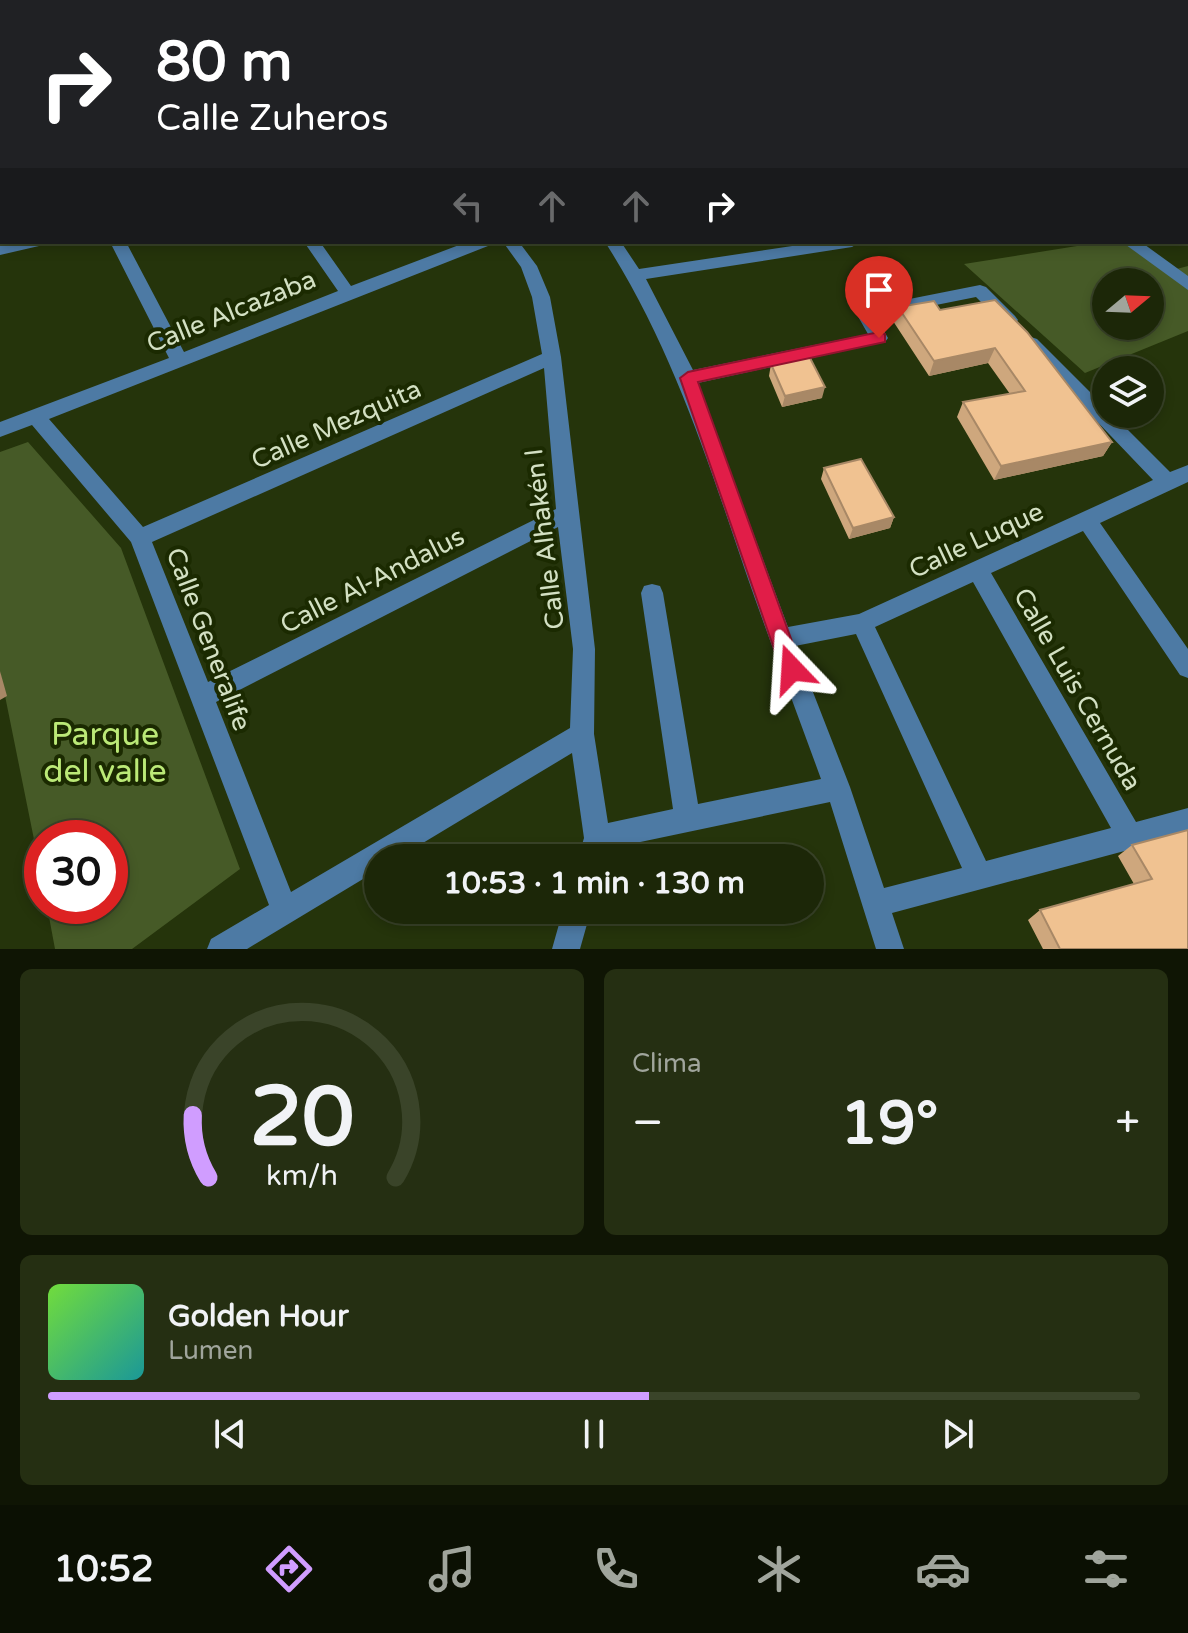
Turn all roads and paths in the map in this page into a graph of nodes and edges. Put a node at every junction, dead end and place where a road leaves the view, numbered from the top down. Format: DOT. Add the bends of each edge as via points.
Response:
graph roads {
  1 [pos="25,244"];
  2 [pos="119,244"];
  3 [pos="313,244"];
  4 [pos="477,244"];
  5 [pos="512,244"];
  6 [pos="614,244"];
  7 [pos="839,244"];
  8 [pos="1133,244"];
  9 [pos="0,250"];
  10 [pos="637,275"];
  11 [pos="1188,284"];
  12 [pos="347,292"];
  13 [pos="552,357"];
  14 [pos="180,361"];
  15 [pos="688,378"];
  16 [pos="36,417"];
  17 [pos="0,430"];
  18 [pos="1183,476"];
  19 [pos="567,513"];
  20 [pos="1087,520"];
  21 [pos="140,538"];
  22 [pos="978,570"];
  23 [pos="652,593"];
  24 [pos="862,623"];
  25 [pos="780,639"];
  26 [pos="1188,668"];
  27 [pos="202,697"];
  28 [pos="582,734"];
  29 [pos="837,788"];
  30 [pos="687,817"];
  31 [pos="1188,821"];
  32 [pos="1130,836"];
  33 [pos="594,844"];
  34 [pos="606,844"];
  35 [pos="980,877"];
  36 [pos="875,904"];
  37 [pos="285,910"];
  38 [pos="573,924"];
  39 [pos="221,949"];
  40 [pos="566,949"];
  41 [pos="890,949"];
  1 -- 9 [label="street"];
  2 -- 14 [label="street"];
  3 -- 12 [label="street"];
  4 -- 12 [label="street, Calle Alcazaba"];
  5 -- 13 [label="street, Calle Alhakén I" via="529,266 541,297"];
  6 -- 10 [label="street"];
  7 -- 10 [label="street"];
  8 -- 11 [label="street"];
  10 -- 15 [label="street"];
  12 -- 14 [label="street, Calle Alcazaba"];
  13 -- 19 [label="street, Calle Alhakén I"];
  13 -- 21 [label="street, Calle Mezquita"];
  14 -- 16 [label="street, Calle Alcazaba"];
  15 -- 18 [label="street" via="879,338 865,313 980,291"];
  15 -- 25 [label="street"];
  16 -- 17 [label="street, Calle Alcazaba"];
  16 -- 21 [label="street, Calle Generalife"];
  18 -- 20 [label="street, Calle Luque"];
  19 -- 27 [label="street, Calle Al-Andalus"];
  19 -- 28 [label="street, Calle Alhakén I" via="584,649"];
  20 -- 22 [label="street, Calle Luque"];
  20 -- 26 [label="street"];
  21 -- 27 [label="street, Calle Generalife"];
  22 -- 24 [label="street, Calle Luque"];
  22 -- 32 [label="street, Calle Luis Cernuda"];
  23 -- 30 [label="street"];
  24 -- 25 [label="street, Calle Luque"];
  24 -- 35 [label="street"];
  25 -- 29 [label="street"];
  27 -- 37 [label="street, Calle Generalife"];
  28 -- 33 [label="street, Calle Alhakén I"];
  28 -- 37 [label="street"];
  29 -- 30 [label="street"];
  29 -- 36 [label="street"];
  30 -- 34 [label="street"];
  31 -- 32 [label="street"];
  32 -- 35 [label="street"];
  35 -- 36 [label="street"];
  36 -- 41 [label="street"];
  37 -- 39 [label="street"];
  38 -- 40 [label="street"];
}
